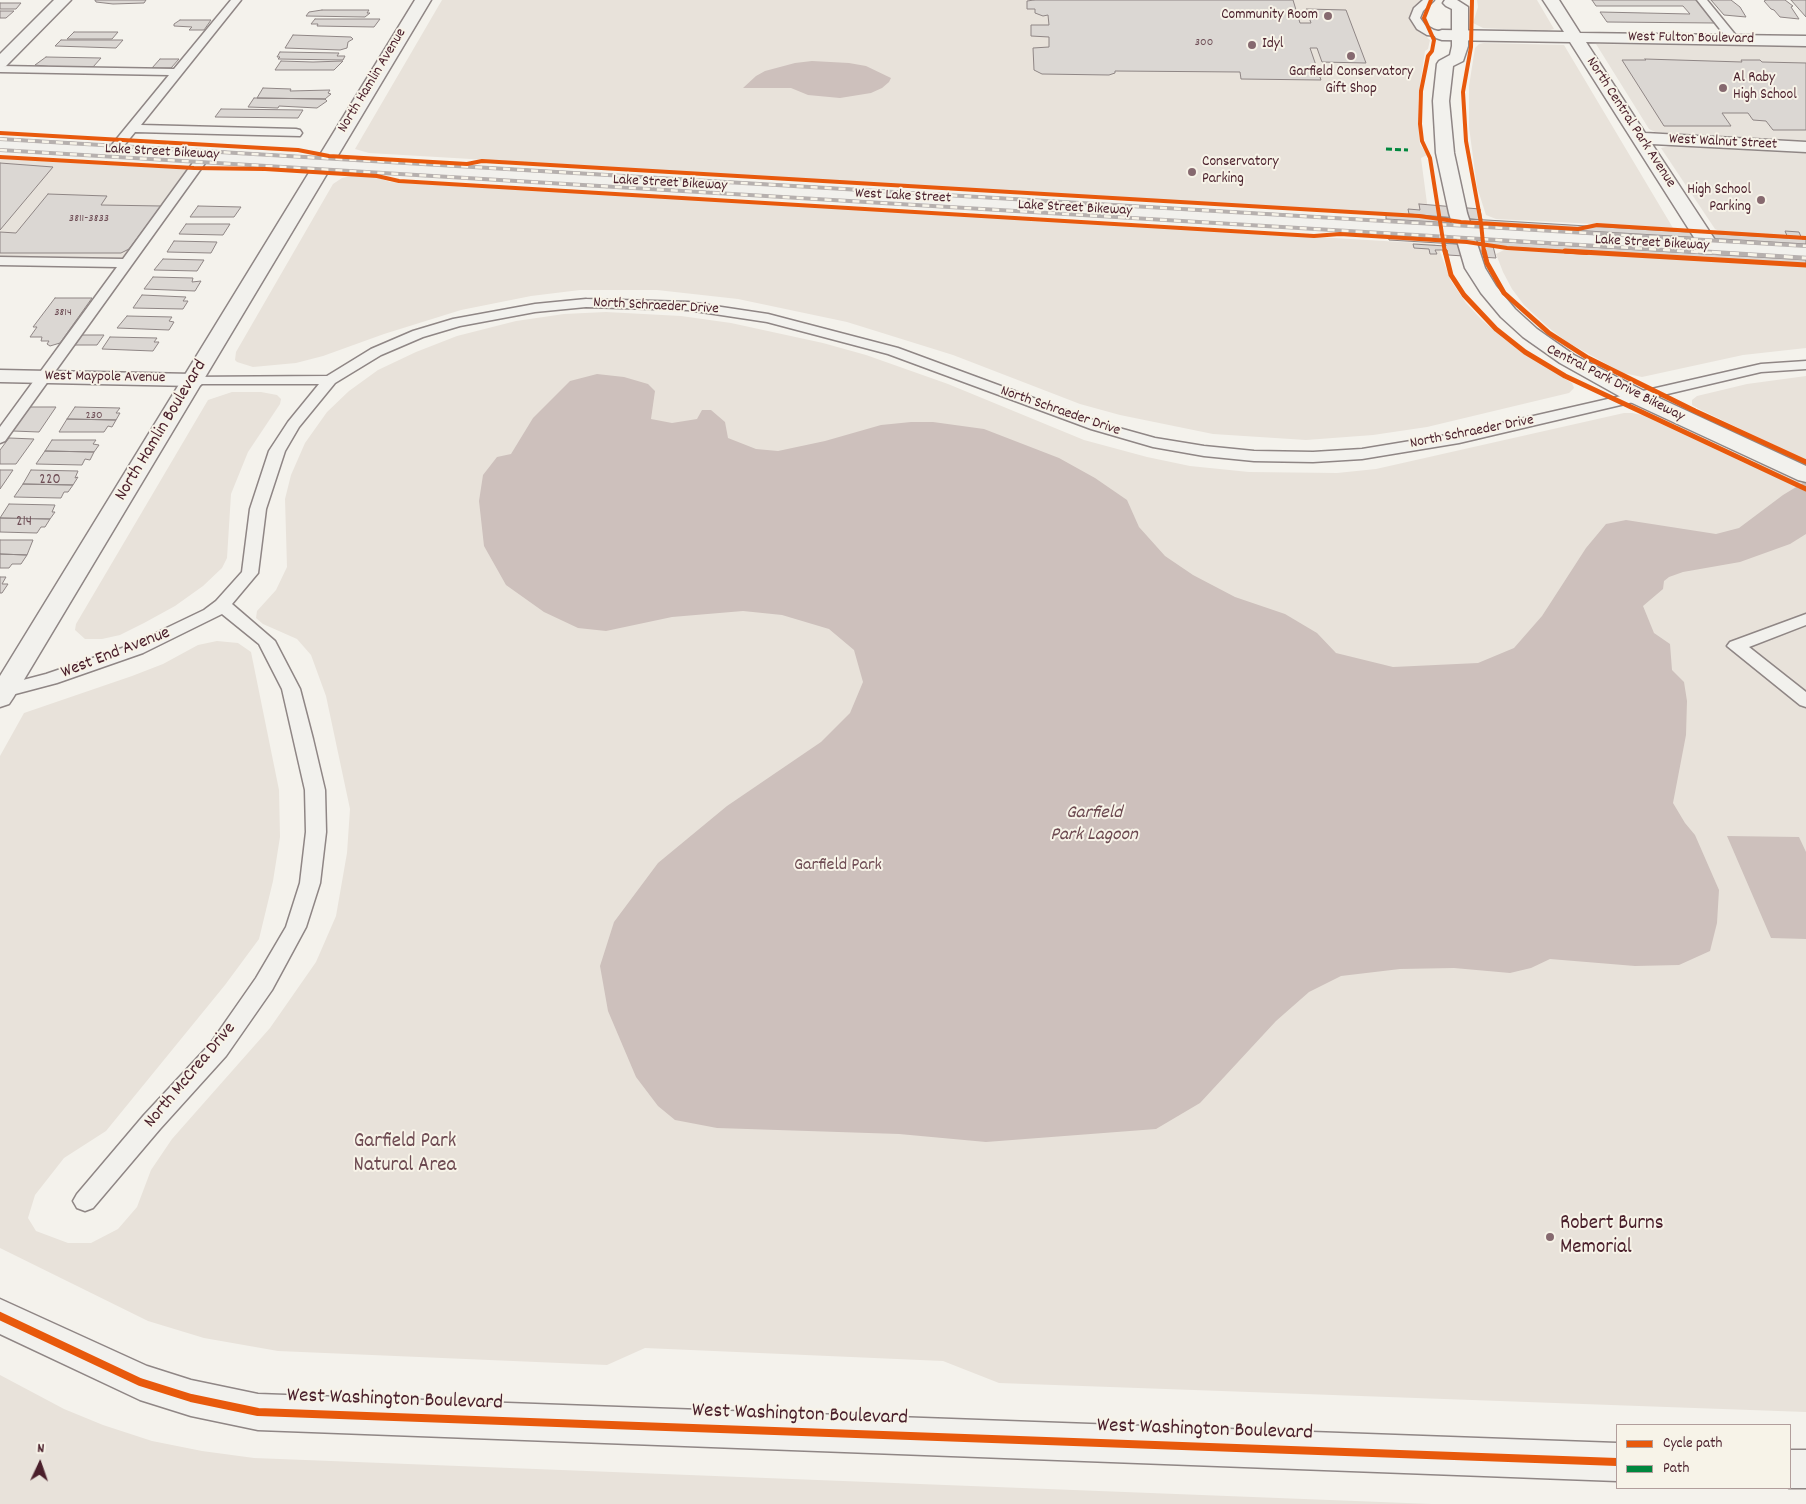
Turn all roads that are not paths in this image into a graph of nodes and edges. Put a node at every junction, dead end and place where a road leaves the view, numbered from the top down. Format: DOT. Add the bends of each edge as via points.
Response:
graph roads {
  1 [pos="63,0"];
  2 [pos="236,0"];
  3 [pos="423,0"];
  4 [pos="1429,0"];
  5 [pos="1551,0"];
  6 [pos="1702,0"];
  7 [pos="1451,1"];
  8 [pos="1442,35"];
  9 [pos="1461,36"];
  10 [pos="1575,38"];
  11 [pos="1734,40"];
  12 [pos="1806,41"];
  13 [pos="0,64"];
  14 [pos="1445,64"];
  15 [pos="0,69"];
  16 [pos="178,72"];
  17 [pos="132,128"];
  18 [pos="296,133"];
  19 [pos="1640,138"];
  20 [pos="0,144"];
  21 [pos="1806,147"];
  22 [pos="114,150"];
  23 [pos="204,156"];
  24 [pos="325,162"];
  25 [pos="486,173"];
  26 [pos="1311,223"];
  27 [pos="1697,227"];
  28 [pos="1464,232"];
  29 [pos="1607,240"];
  30 [pos="1654,243"];
  31 [pos="1709,246"];
  32 [pos="1806,252"];
  33 [pos="0,261"];
  34 [pos="126,263"];
  35 [pos="1806,365"];
  36 [pos="0,376"];
  37 [pos="44,377"];
  38 [pos="193,380"];
  39 [pos="330,380"];
  40 [pos="1636,396"];
  41 [pos="0,438"];
  42 [pos="1806,475"];
  43 [pos="222,605"];
  44 [pos="1806,619"];
  45 [pos="1,693"];
  46 [pos="1806,701"];
  47 [pos="85,1201"];
  48 [pos="0,1316"];
  49 [pos="1616,1462"];
  50 [pos="1791,1469"];
  51 [pos="1806,1469"];
  1 -- 13 [label="street"];
  2 -- 16 [label="lane"];
  3 -- 24 [label="street, North Hamlin Avenue"];
  4 -- 8 [label="lane" via="1418,10 1416,18 1430,33"];
  5 -- 10 [label="street, North Central Park Avenue"];
  6 -- 11 [label="lane"];
  7 -- 8 [label="street" via="1444,6"];
  7 -- 9 [label="street" via="1460,7"];
  8 -- 9 [label="street, West Fulton Boulevard"];
  8 -- 14 [label="street" via="1438,58"];
  9 -- 10 [label="street, West Fulton Boulevard"];
  9 -- 14 [label="street" via="1457,58"];
  10 -- 11 [label="street, West Fulton Boulevard"];
  10 -- 19 [label="street, North Central Park Avenue"];
  11 -- 12 [label="street, West Fulton Boulevard"];
  14 -- 28 [label="street" via="1441,101 1445,153"];
  15 -- 16 [label="lane"];
  16 -- 17 [label="lane"];
  17 -- 18 [label="lane"];
  17 -- 22 [label="lane"];
  19 -- 21 [label="street, West Walnut Street"];
  19 -- 27 [label="street, North Central Park Avenue"];
  20 -- 22 [label="street"];
  22 -- 23 [label="street"];
  23 -- 24 [label="street"];
  23 -- 34 [label="lane"];
  24 -- 25 [label="street, West Lake Street"];
  24 -- 25 [label="street" via="467,164"];
  24 -- 38 [label="street, North Hamlin Boulevard"];
  25 -- 26 [label="street, West Lake Street"];
  26 -- 28 [label="street, West Lake Street"];
  26 -- 28 [label="street" via="1340,234"];
  27 -- 30 [label="street"];
  27 -- 31 [label="street, North Central Park Avenue"];
  28 -- 29 [label="street"];
  28 -- 29 [label="street" via="1578,229"];
  28 -- 40 [label="street" via="1475,268 1508,313 1567,359"];
  29 -- 30 [label="street"];
  30 -- 31 [label="street"];
  31 -- 32 [label="street"];
  33 -- 34 [label="lane"];
  34 -- 37 [label="lane"];
  35 -- 40 [label="lane, North Schraeder Drive" via="1761,368"];
  36 -- 37 [label="street, West Maypole Avenue"];
  37 -- 38 [label="street, West Maypole Avenue"];
  37 -- 41 [label="lane"];
  38 -- 39 [label="lane, West Maypole Avenue"];
  38 -- 45 [label="street, North Hamlin Boulevard"];
  39 -- 40 [label="lane, North Schraeder Drive" via="418,334 458,322 535,308 633,303 688,306 785,322 893,351 1096,426 1153,442 1254,456 1362,454 1477,434"];
  39 -- 43 [label="lane" via="293,425 277,451 258,509 250,573"];
  40 -- 42 [label="street"];
  43 -- 45 [label="lane, West End Avenue" via="137,650"];
  43 -- 47 [label="lane, North McCrea Drive" via="266,641 291,688 315,790 316,832 310,883 296,927 264,984 218,1050"];
  44 -- 46 [label="lane" via="1736,646"];
  48 -- 49 [label="street, West Washington Boulevard" via="140,1382 191,1398 258,1412"];
  50 -- 51 [label="street"];
}
